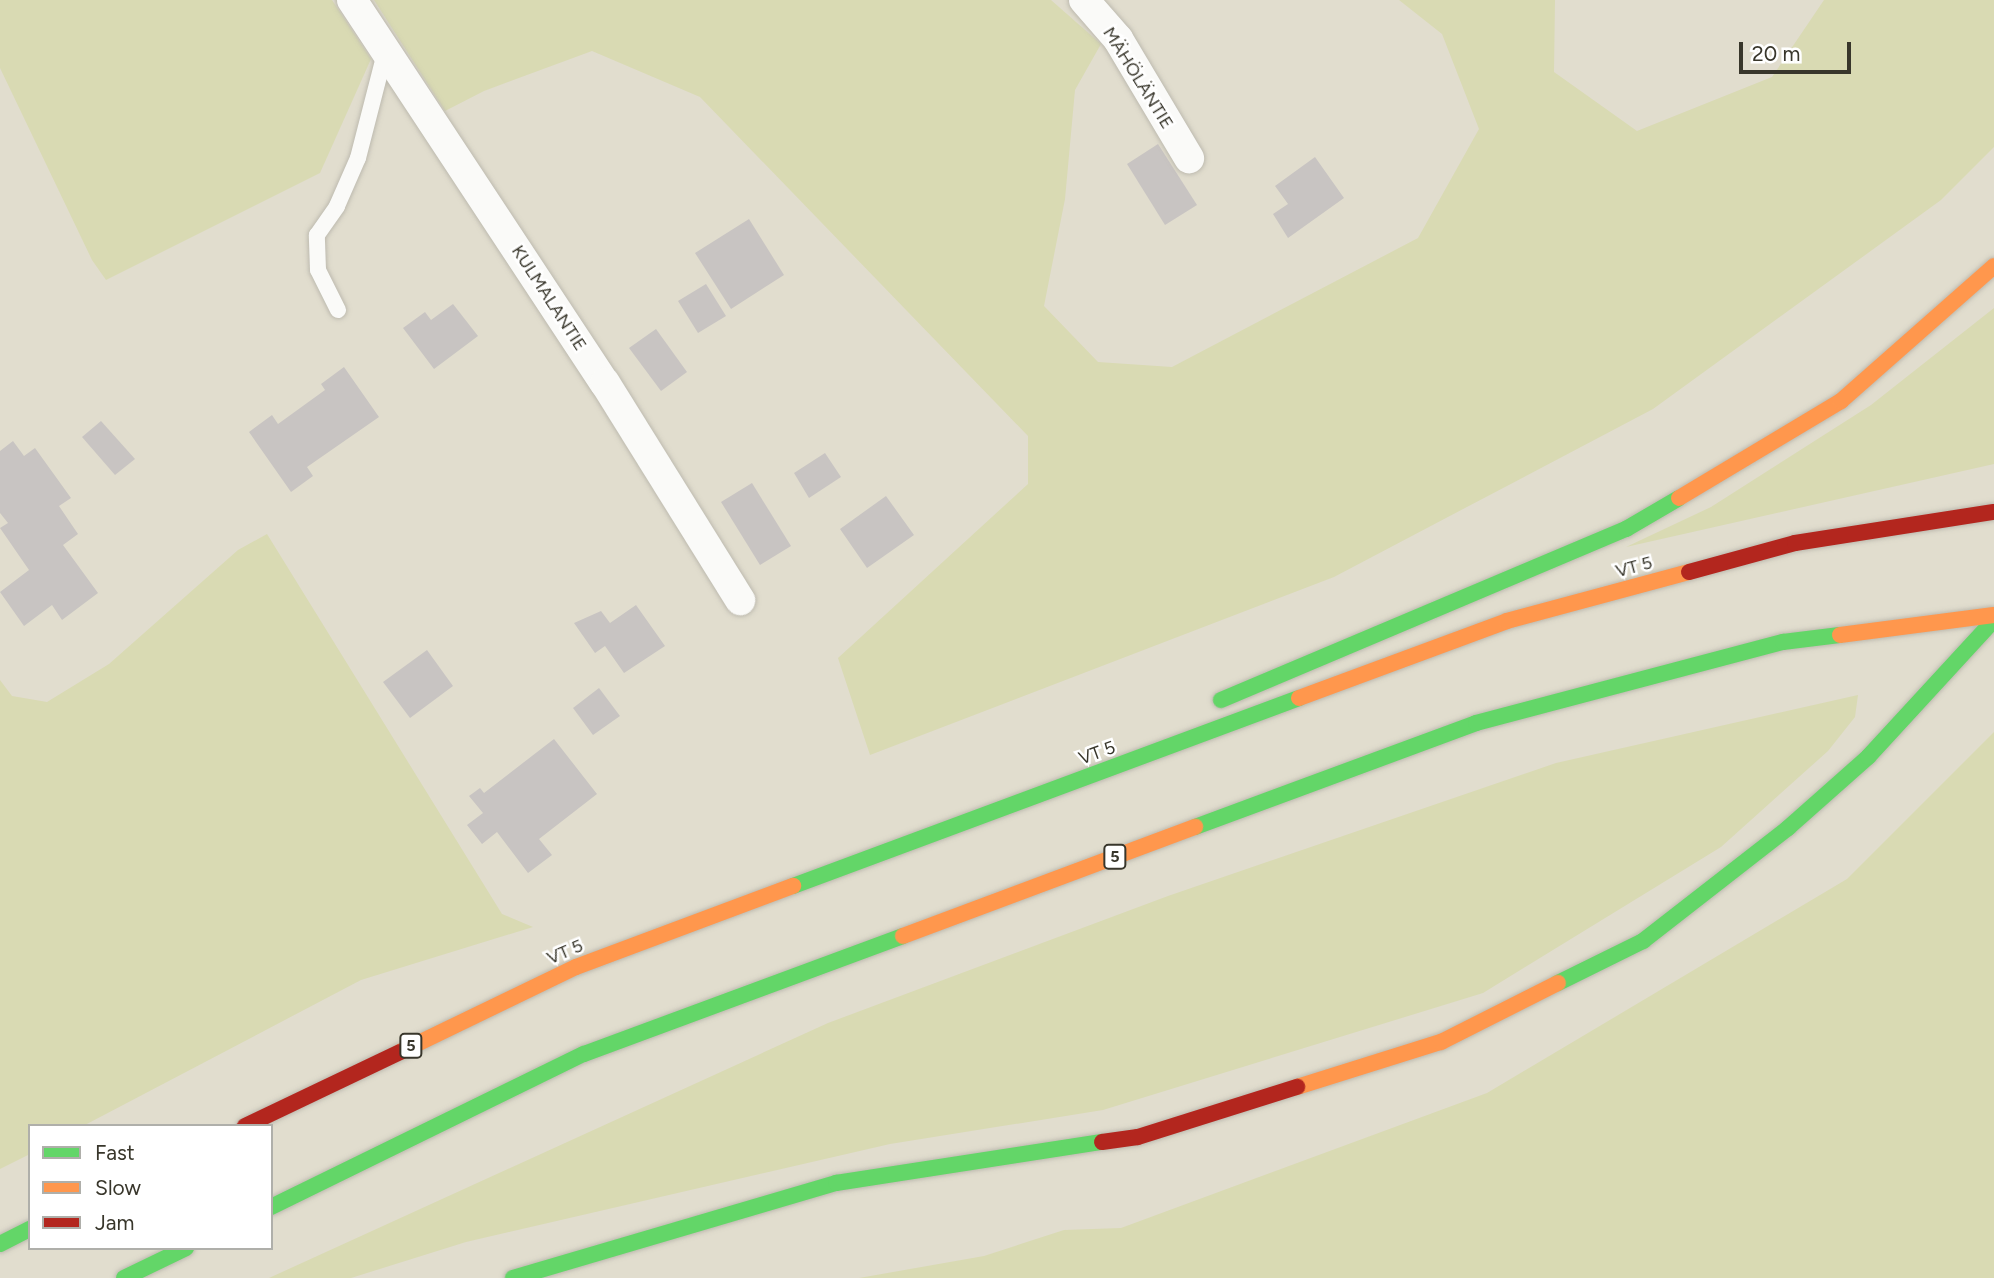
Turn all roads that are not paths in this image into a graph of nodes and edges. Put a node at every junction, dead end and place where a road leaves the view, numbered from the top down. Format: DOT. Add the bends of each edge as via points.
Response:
graph roads {
  1 [pos="352,0"];
  2 [pos="1084,0"];
  3 [pos="386,51"];
  4 [pos="1189,158"];
  5 [pos="1994,266"];
  6 [pos="338,310"];
  7 [pos="1994,512"];
  8 [pos="740,600"];
  9 [pos="1994,615"];
  10 [pos="1994,620"];
  11 [pos="1209,705"];
  12 [pos="1041,775"];
  13 [pos="576,967"];
  14 [pos="249,1124"];
  15 [pos="273,1206"];
  16 [pos="28,1230"];
  17 [pos="0,1244"];
  18 [pos="182,1250"];
  19 [pos="124,1278"];
  20 [pos="513,1278"];
  1 -- 3 [label="street, KULMALANTIE"];
  2 -- 4 [label="street, MÄHÖLÄNTIE" via="1118,39"];
  3 -- 6 [label="lane" via="358,158 337,206 317,235 318,270"];
  3 -- 8 [label="street, KULMALANTIE" via="605,383"];
  5 -- 11 [label="highway" via="1841,401 1626,529"];
  7 -- 13 [label="highway, VT 5 / 5" via="1795,543 1507,621"];
  9 -- 15 [label="highway, 5" via="1783,642 1476,723 584,1054"];
  10 -- 20 [label="highway" via="1868,757 1788,828 1643,941 1441,1042 1138,1137 836,1183"];
  12 -- 13 [label="highway"];
  13 -- 14 [label="highway, VT 5 / 5"];
  16 -- 17 [label="highway"];
  18 -- 19 [label="highway"];
}
